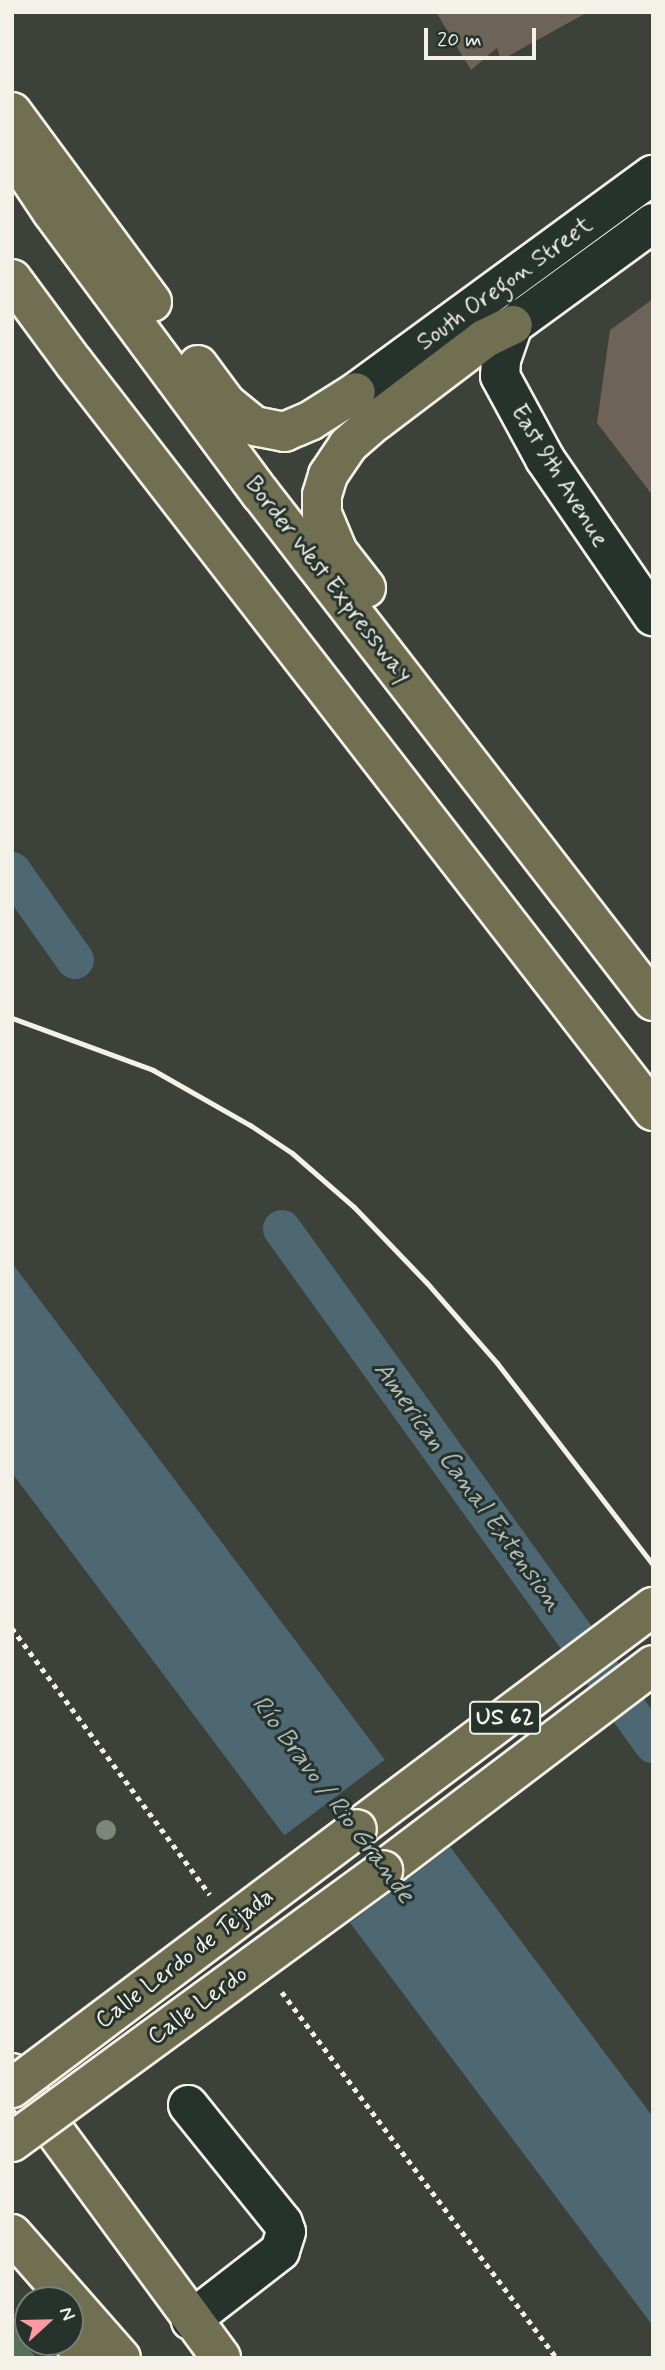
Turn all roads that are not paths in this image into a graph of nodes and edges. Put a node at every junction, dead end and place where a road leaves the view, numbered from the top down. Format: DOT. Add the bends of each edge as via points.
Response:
graph roads {
  1 [pos="12,112"];
  2 [pos="12,152"];
  3 [pos="653,175"];
  4 [pos="653,223"];
  5 [pos="12,279"];
  6 [pos="513,325"];
  7 [pos="356,391"];
  8 [pos="646,592"];
  9 [pos="653,962"];
  10 [pos="653,1001"];
  11 [pos="653,1111"];
  12 [pos="653,1607"];
  13 [pos="653,1665"];
  14 [pos="12,2073"];
  15 [pos="12,2088"];
  16 [pos="188,2105"];
  17 [pos="12,2142"];
  18 [pos="12,2234"];
  19 [pos="12,2242"];
  20 [pos="39,2286"];
  21 [pos="191,2320"];
  22 [pos="121,2358"];
  23 [pos="221,2358"];
  1 -- 7 [label="main road" via="226,403 254,426 284,432"];
  2 -- 10 [label="main road, Border West Expressway" via="261,494"];
  3 -- 7 [label="street, South Oregon Street"];
  4 -- 6 [label="street, South Oregon Street"];
  5 -- 11 [label="main road"];
  6 -- 8 [label="street, East 9th Avenue" via="500,376 545,459"];
  6 -- 9 [label="main road" via="484,340 348,446 328,475 322,514 338,552"];
  12 -- 15 [label="main road, Calle Lerdo de Tejada / US 62, bridge"];
  13 -- 17 [label="main road, Calle Lerdo, bridge"];
  14 -- 21 [label="main road"];
  16 -- 21 [label="street" via="286,2232 280,2251"];
  18 -- 22 [label="main road"];
  19 -- 20 [label="main road"];
  21 -- 23 [label="main road"];
}
